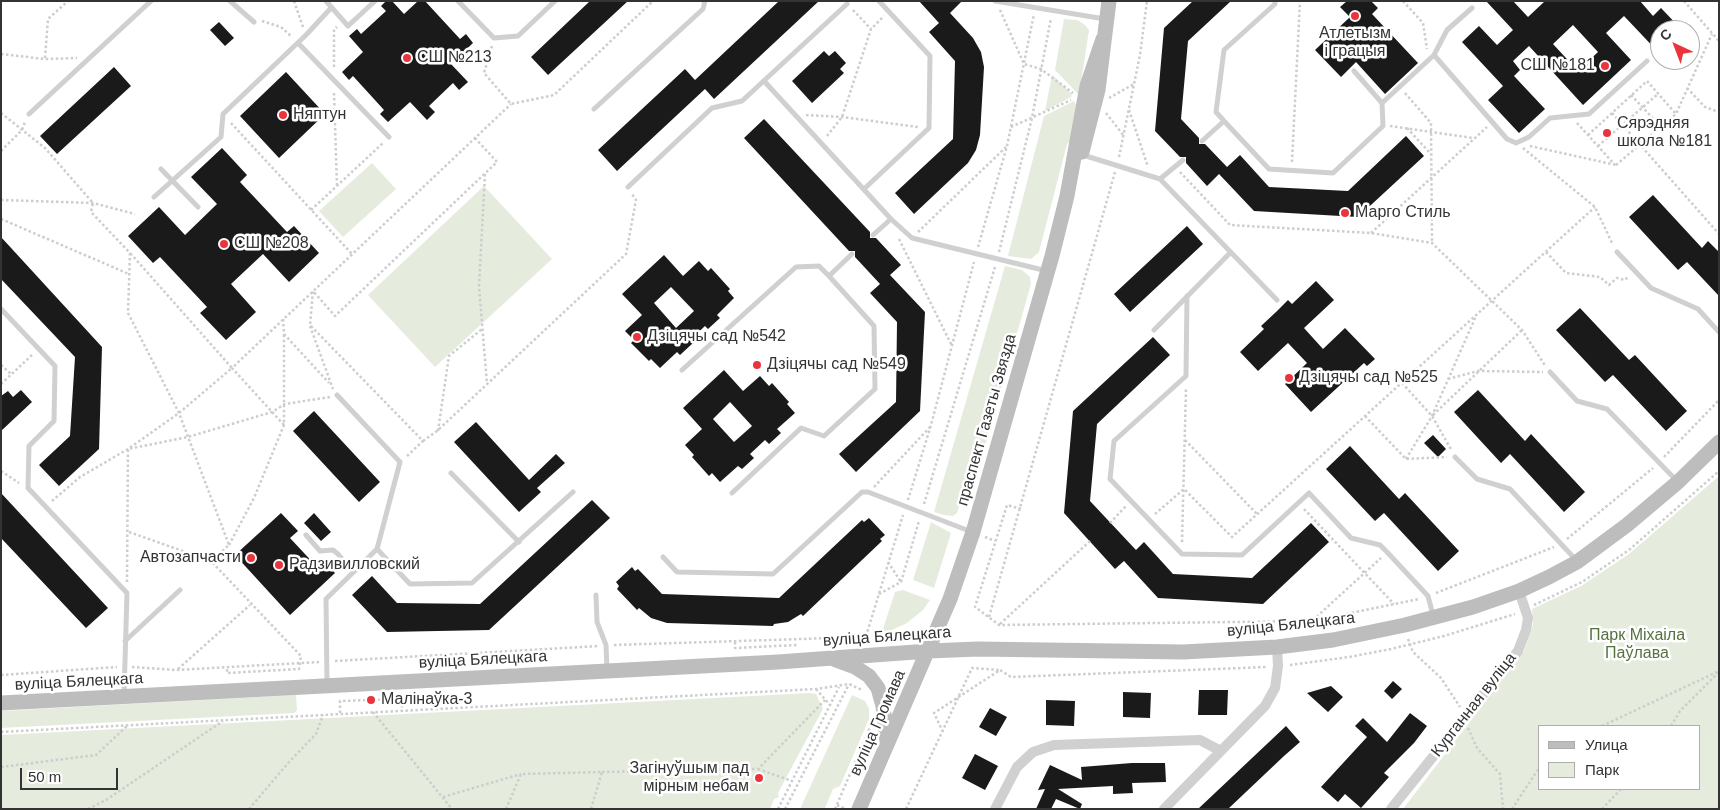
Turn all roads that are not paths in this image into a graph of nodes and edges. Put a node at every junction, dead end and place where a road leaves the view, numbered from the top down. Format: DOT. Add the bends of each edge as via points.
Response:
graph roads {
  1 [pos="151,1"];
  2 [pos="230,1"];
  3 [pos="326,1"];
  4 [pos="375,1"];
  5 [pos="458,1"];
  6 [pos="555,1"];
  7 [pos="705,1"];
  8 [pos="879,1"];
  9 [pos="1108,1"];
  10 [pos="1275,1"];
  11 [pos="996,2"];
  12 [pos="847,4"];
  13 [pos="331,8"];
  14 [pos="1472,8"];
  15 [pos="1106,19"];
  16 [pos="257,21"];
  17 [pos="298,43"];
  18 [pos="1434,55"];
  19 [pos="1647,61"];
  20 [pos="1354,71"];
  21 [pos="764,81"];
  22 [pos="1382,102"];
  23 [pos="594,109"];
  24 [pos="28,114"];
  25 [pos="1224,121"];
  26 [pos="389,137"];
  27 [pos="1202,141"];
  28 [pos="1078,154"];
  29 [pos="1182,160"];
  30 [pos="161,169"];
  31 [pos="1160,179"];
  32 [pos="172,181"];
  33 [pos="628,187"];
  34 [pos="864,190"];
  35 [pos="154,197"];
  36 [pos="198,207"];
  37 [pos="891,219"];
  38 [pos="872,235"];
  39 [pos="1617,252"];
  40 [pos="1230,253"];
  41 [pos="852,254"];
  42 [pos="1048,271"];
  43 [pos="829,276"];
  44 [pos="1188,296"];
  45 [pos="1277,300"];
  46 [pos="1,309"];
  47 [pos="1154,330"];
  48 [pos="1719,332"];
  49 [pos="682,370"];
  50 [pos="1550,372"];
  51 [pos="337,395"];
  52 [pos="1719,442"];
  53 [pos="1455,457"];
  54 [pos="450,474"];
  55 [pos="1678,482"];
  56 [pos="573,492"];
  57 [pos="732,493"];
  58 [pos="973,532"];
  59 [pos="306,535"];
  60 [pos="519,542"];
  61 [pos="377,550"];
  62 [pos="663,558"];
  63 [pos="1577,562"];
  64 [pos="353,572"];
  65 [pos="180,590"];
  66 [pos="1518,591"];
  67 [pos="596,595"];
  68 [pos="1434,618"];
  69 [pos="126,641"];
  70 [pos="1276,647"];
  71 [pos="929,650"];
  72 [pos="832,651"];
  73 [pos="607,672"];
  74 [pos="326,686"];
  75 [pos="124,697"];
  76 [pos="1,703"];
  77 [pos="888,744"];
  78 [pos="1219,750"];
  79 [pos="859,809"];
  80 [pos="995,809"];
  81 [pos="1164,809"];
  82 [pos="1391,809"];
  1 -- 24 [label="lane"];
  2 -- 16 [label="lane"];
  3 -- 13 [label="lane"];
  4 -- 13 [label="lane" via="348,26"];
  5 -- 6 [label="lane" via="494,38 518,36"];
  7 -- 23 [label="lane" via="703,9"];
  8 -- 34 [label="lane" via="930,56 929,128"];
  9 -- 15 [label="street, праспект Газеты Звязда"];
  10 -- 25 [label="lane" via="1224,50 1216,112"];
  11 -- 15 [label="lane"];
  12 -- 21 [label="lane"];
  13 -- 17 [label="lane"];
  14 -- 18 [label="lane" via="1447,30"];
  15 -- 28 [label="street, праспект Газеты Звязда" via="1098,90"];
  17 -- 26 [label="lane"];
  17 -- 32 [label="lane" via="223,114 221,137"];
  18 -- 19 [label="lane" via="1506,139 1516,143 1529,137 1550,118 1589,114"];
  18 -- 22 [label="lane"];
  20 -- 22 [label="lane"];
  21 -- 33 [label="lane" via="742,101 712,108"];
  21 -- 34 [label="lane"];
  22 -- 25 [label="lane" via="1383,126 1333,173 1269,168"];
  25 -- 27 [label="lane"];
  28 -- 31 [label="lane"];
  28 -- 42 [label="street, праспект Газеты Звязда"];
  29 -- 31 [label="lane"];
  30 -- 32 [label="lane"];
  31 -- 40 [label="lane"];
  32 -- 35 [label="lane"];
  32 -- 36 [label="lane"];
  34 -- 37 [label="lane"];
  37 -- 38 [label="lane"];
  37 -- 42 [label="lane" via="912,238"];
  39 -- 48 [label="lane" via="1651,288 1698,308"];
  40 -- 44 [label="lane"];
  40 -- 45 [label="lane"];
  41 -- 43 [label="lane"];
  42 -- 58 [label="street, праспект Газеты Звязда"];
  43 -- 49 [label="lane" via="819,266 796,267"];
  43 -- 57 [label="lane" via="874,326 875,389 824,436 801,428"];
  44 -- 47 [label="lane"];
  44 -- 68 [label="lane" via="1186,376 1114,441 1110,479 1182,554 1242,555 1309,494 1351,538 1380,545 1388,552 1428,596"];
  46 -- 69 [label="lane" via="55,366 54,421 29,446 28,488 127,594"];
  50 -- 55 [label="lane" via="1577,401 1607,409"];
  51 -- 61 [label="lane" via="400,462"];
  52 -- 55 [label="street, вуліца Бялецкага"];
  53 -- 63 [label="lane" via="1477,479 1510,489"];
  54 -- 60 [label="lane"];
  55 -- 63 [label="street, вуліца Бялецкага"];
  56 -- 60 [label="lane"];
  58 -- 62 [label="lane" via="862,492 772,574 677,572"];
  58 -- 71 [label="street, праспект Газеты Звязда"];
  59 -- 64 [label="lane" via="320,551 333,550"];
  60 -- 61 [label="lane" via="472,583 410,584"];
  61 -- 64 [label="lane"];
  63 -- 66 [label="street, вуліца Бялецкага"];
  64 -- 74 [label="lane" via="326,599"];
  65 -- 69 [label="lane"];
  66 -- 68 [label="street, вуліца Бялецкага"];
  66 -- 82 [label="street, Курганная вуліца" via="1528,618 1518,651"];
  67 -- 73 [label="lane" via="597,622 606,645"];
  68 -- 70 [label="street, вуліца Бялецкага" via="1342,638"];
  69 -- 75 [label="lane"];
  70 -- 71 [label="street, вуліца Бялецкага" via="1183,652"];
  70 -- 78 [label="street" via="1275,688 1265,706"];
  71 -- 72 [label="street, вуліца Бялецкага"];
  71 -- 77 [label="street, вуліца Громава"];
  72 -- 73 [label="street, вуліца Бялецкага"];
  72 -- 77 [label="street" via="869,676 878,688 884,706"];
  73 -- 74 [label="street, вуліца Бялецкага"];
  74 -- 75 [label="street, вуліца Бялецкага"];
  75 -- 76 [label="street, вуліца Бялецкага"];
  77 -- 79 [label="street, вуліца Громава"];
  78 -- 80 [label="street" via="1200,740 1054,745 1033,752 1017,767"];
  78 -- 81 [label="street"];
}
